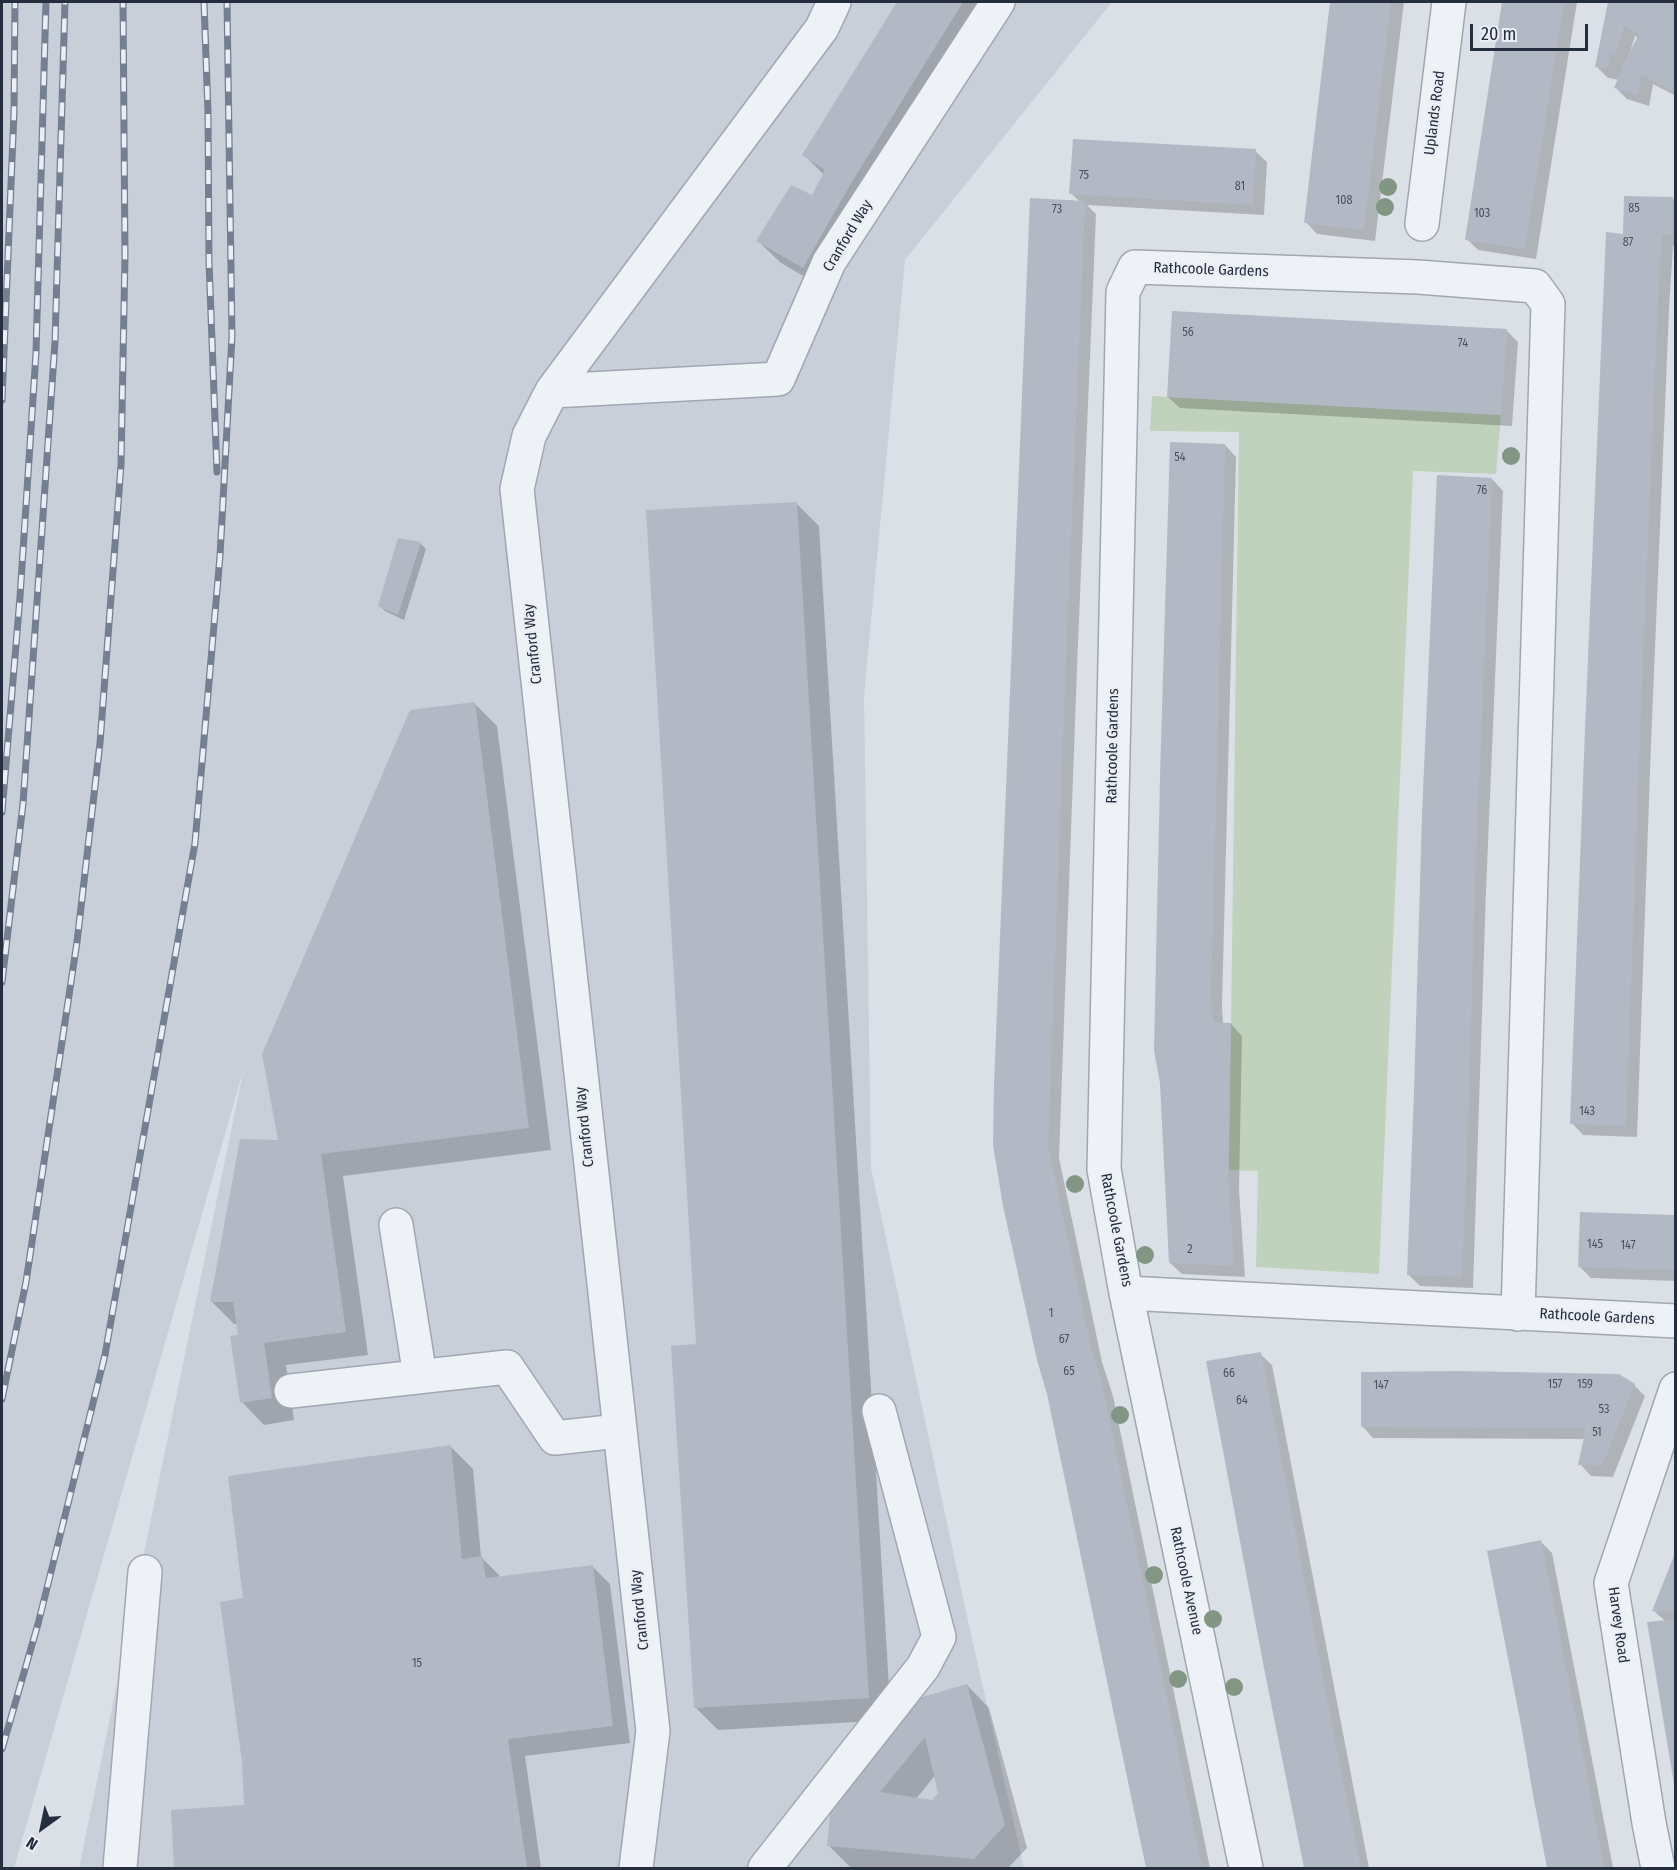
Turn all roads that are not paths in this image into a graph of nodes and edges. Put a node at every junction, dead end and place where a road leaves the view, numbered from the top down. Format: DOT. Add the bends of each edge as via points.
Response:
graph roads {
  1 [pos="834,2"];
  2 [pos="998,2"];
  3 [pos="1449,2"];
  4 [pos="1422,224"];
  5 [pos="552,391"];
  6 [pos="396,1225"];
  7 [pos="1126,1293"];
  8 [pos="1518,1314"];
  9 [pos="1676,1321"];
  10 [pos="420,1376"];
  11 [pos="1676,1389"];
  12 [pos="291,1391"];
  13 [pos="879,1411"];
  14 [pos="618,1431"];
  15 [pos="145,1572"];
  16 [pos="1662,1820"];
  17 [pos="120,1869"];
  18 [pos="636,1869"];
  19 [pos="765,1869"];
  20 [pos="1246,1869"];
  21 [pos="1658,1869"];
  1 -- 5 [label="street, Cranford Way" via="822,28"];
  2 -- 5 [label="street, Cranford Way" via="830,262 778,379"];
  3 -- 4 [label="street, Uplands Road"];
  5 -- 14 [label="street, Cranford Way" via="529,436 517,489"];
  6 -- 10 [label="street"];
  7 -- 8 [label="street, Rathcoole Gardens"];
  7 -- 8 [label="street, Rathcoole Gardens" via="1104,1169 1123,292 1135,267 1418,277 1535,286 1548,304"];
  7 -- 20 [label="street, Rathcoole Avenue"];
  8 -- 9 [label="street, Rathcoole Gardens"];
  10 -- 12 [label="street"];
  10 -- 14 [label="street" via="507,1367 555,1438"];
  11 -- 16 [label="street, Harvey Road" via="1611,1583"];
  13 -- 19 [label="street" via="939,1637 923,1667"];
  14 -- 18 [label="street, Cranford Way" via="653,1731"];
  15 -- 17 [label="street"];
  16 -- 21 [label="street, Harvey Road"];
}
